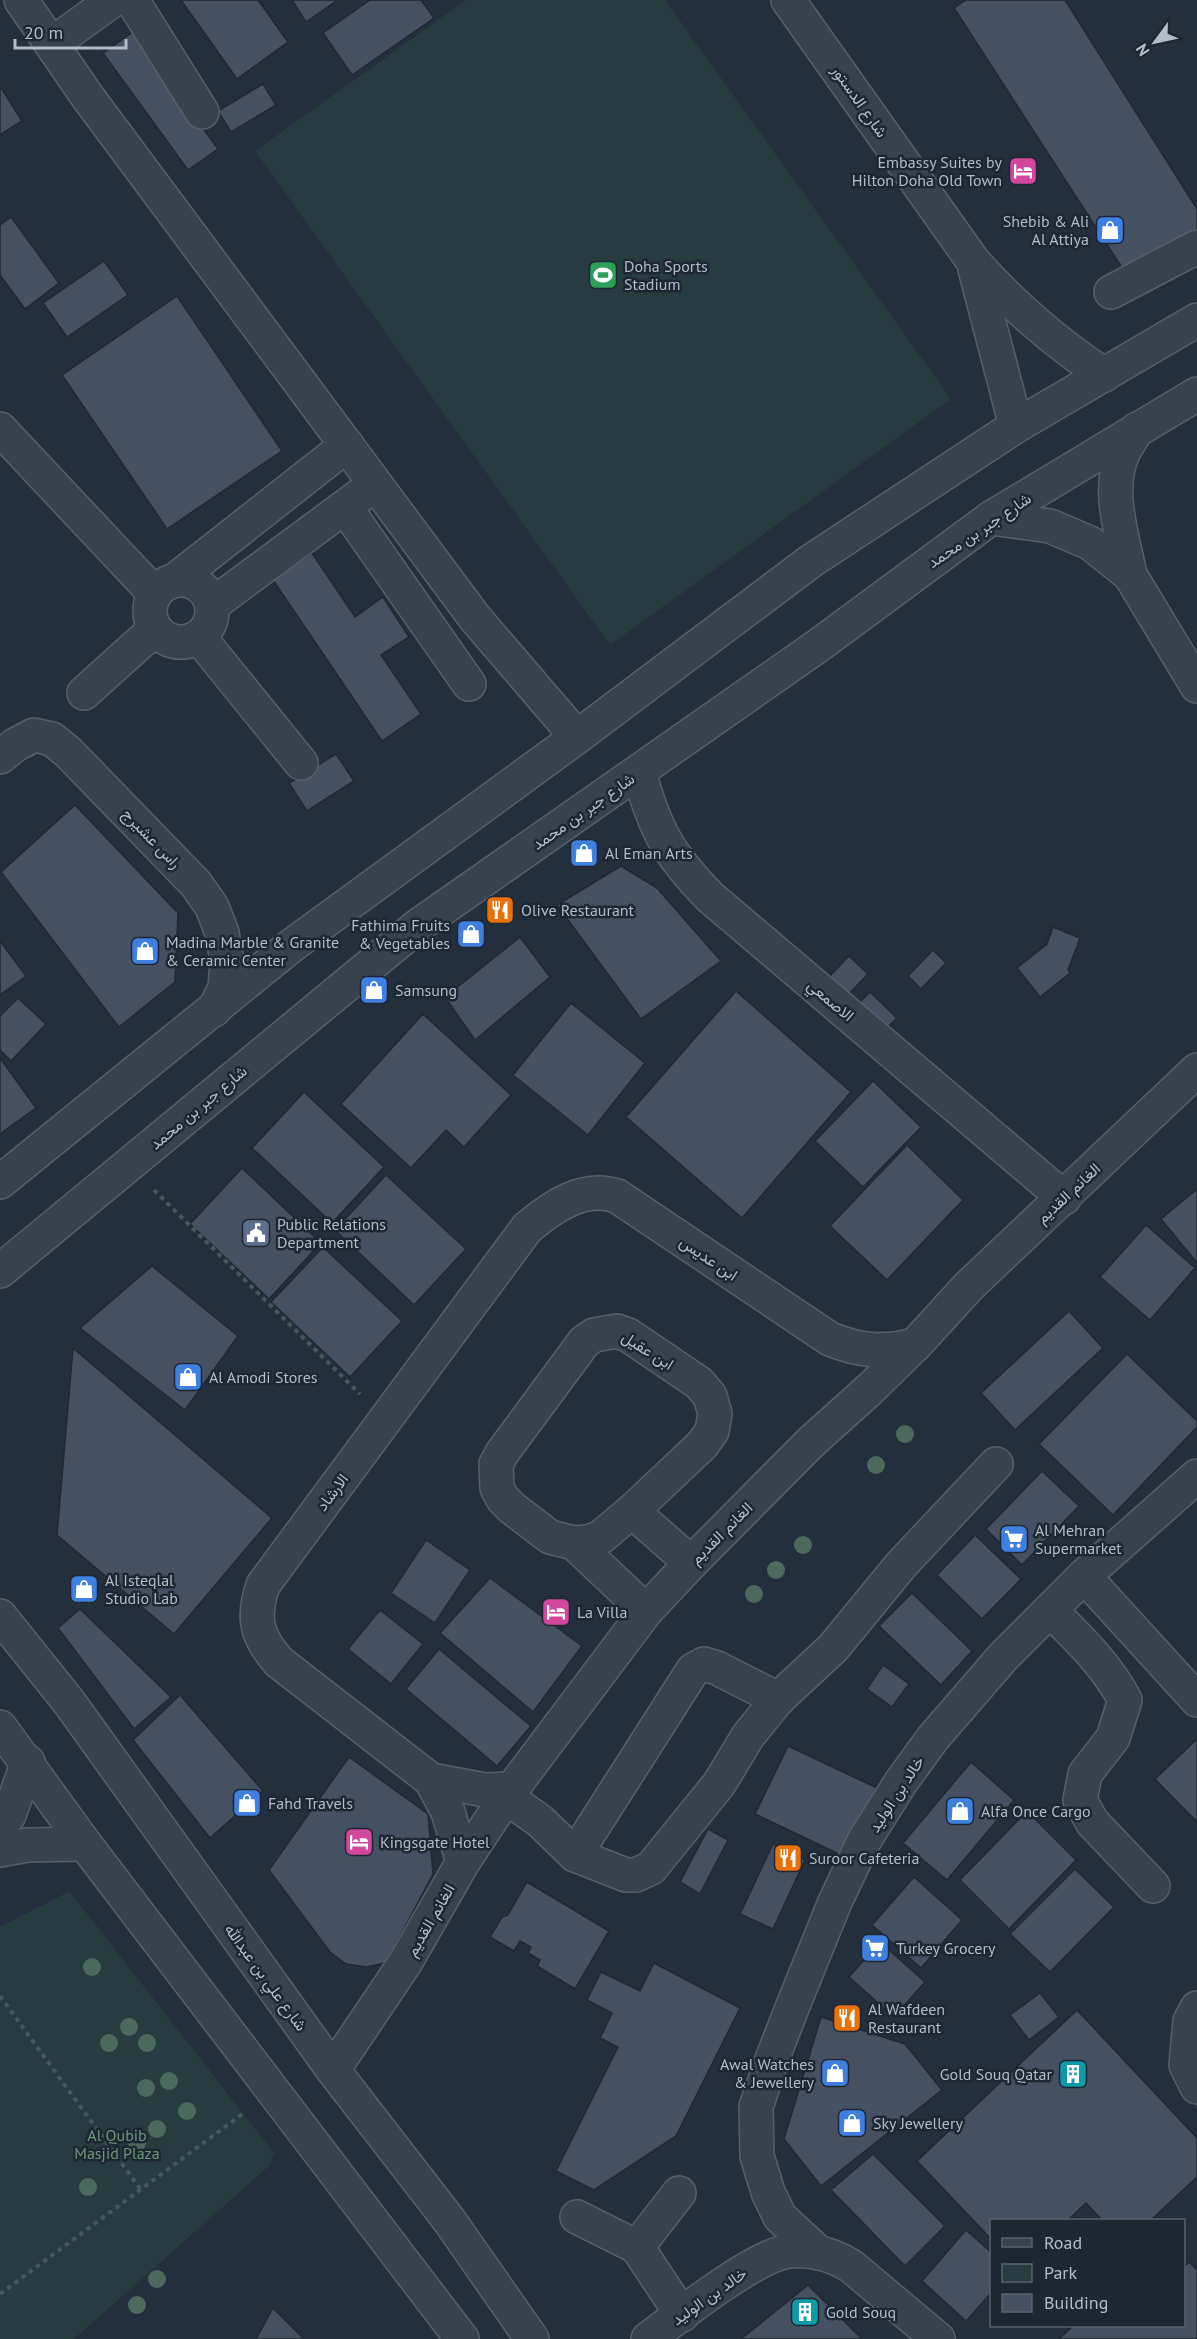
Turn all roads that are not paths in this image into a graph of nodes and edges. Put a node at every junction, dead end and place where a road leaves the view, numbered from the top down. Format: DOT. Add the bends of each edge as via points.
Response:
graph roads {
  1 [pos="21,0"];
  2 [pos="113,0"];
  3 [pos="132,0"];
  4 [pos="788,0"];
  5 [pos="52,44"];
  6 [pos="202,112"];
  7 [pos="1197,247"];
  8 [pos="973,261"];
  9 [pos="1111,292"];
  10 [pos="1197,320"];
  11 [pos="1104,375"];
  12 [pos="1197,394"];
  13 [pos="1016,426"];
  14 [pos="0,429"];
  15 [pos="1137,429"];
  16 [pos="347,445"];
  17 [pos="375,484"];
  18 [pos="345,507"];
  19 [pos="991,518"];
  20 [pos="1130,575"];
  21 [pos="164,588"];
  22 [pos="212,605"];
  23 [pos="155,629"];
  24 [pos="199,637"];
  25 [pos="469,684"];
  26 [pos="1197,686"];
  27 [pos="84,693"];
  28 [pos="577,737"];
  29 [pos="0,757"];
  30 [pos="301,763"];
  31 [pos="639,772"];
  32 [pos="214,1010"];
  33 [pos="1197,1070"];
  34 [pos="0,1182"];
  35 [pos="583,1196"];
  36 [pos="1064,1198"];
  37 [pos="0,1271"];
  38 [pos="830,1339"];
  39 [pos="915,1345"];
  40 [pos="850,1406"];
  41 [pos="996,1464"];
  42 [pos="1197,1476"];
  43 [pos="632,1511"];
  44 [pos="574,1543"];
  45 [pos="691,1563"];
  46 [pos="1084,1576"];
  47 [pos="0,1599"];
  48 [pos="1050,1610"];
  49 [pos="646,1611"];
  50 [pos="9,1626"];
  51 [pos="778,1699"];
  52 [pos="1197,1700"];
  53 [pos="0,1726"];
  54 [pos="28,1762"];
  55 [pos="431,1780"];
  56 [pos="509,1793"];
  57 [pos="0,1827"];
  58 [pos="85,1844"];
  59 [pos="0,1850"];
  60 [pos="575,1855"];
  61 [pos="463,1862"];
  62 [pos="1153,1886"];
  63 [pos="1197,2008"];
  64 [pos="333,2070"];
  65 [pos="1197,2087"];
  66 [pos="679,2193"];
  67 [pos="576,2217"];
  68 [pos="638,2247"];
  69 [pos="819,2253"];
  70 [pos="682,2315"];
  71 [pos="462,2339"];
  72 [pos="531,2339"];
  73 [pos="648,2339"];
  74 [pos="938,2339"];
  1 -- 5 [label="street"];
  2 -- 5 [label="street"];
  3 -- 6 [label="street"];
  4 -- 8 [label="street, شارع الدستور"];
  5 -- 16 [label="street"];
  7 -- 9 [label="street"];
  8 -- 11 [label="street, شارع الدستور" via="1034,323"];
  8 -- 13 [label="street, شارع الدستور"];
  10 -- 11 [label="street"];
  11 -- 13 [label="street"];
  12 -- 15 [label="street, شارع جبر بن محمد"];
  13 -- 28 [label="street" via="811,561"];
  14 -- 21 [label="street"];
  15 -- 19 [label="street, شارع جبر بن محمد"];
  15 -- 20 [label="street" via="1122,455 1116,484"];
  16 -- 17 [label="street"];
  16 -- 21 [label="street"];
  17 -- 18 [label="street"];
  17 -- 28 [label="street" via="476,618"];
  18 -- 22 [label="street"];
  18 -- 25 [label="street"];
  19 -- 20 [label="street" via="1050,526 1090,543"];
  19 -- 31 [label="street, شارع جبر بن محمد"];
  20 -- 26 [label="street"];
  21 -- 22 [label="street" via="186,581 198,585"];
  21 -- 23 [label="street" via="150,612"];
  22 -- 24 [label="street" via="207,628"];
  23 -- 24 [label="street" via="176,642"];
  23 -- 27 [label="street"];
  24 -- 30 [label="street"];
  28 -- 32 [label="street" via="291,946"];
  29 -- 32 [label="street, راس عشيرج" via="34,735 52,740 196,884 212,907 227,960 225,988"];
  31 -- 36 [label="street, الاصمعي" via="663,841 710,897"];
  31 -- 37 [label="street, شارع جبر بن محمد" via="419,925"];
  32 -- 34 [label="street"];
  33 -- 36 [label="street, الغانم القديم"];
  35 -- 38 [label="street, ابن عديس" via="593,1192 617,1196"];
  35 -- 55 [label="street, الارشاد" via="552,1208 527,1228 263,1585 256,1606 257,1626 265,1646 279,1662"];
  36 -- 39 [label="street, الغانم القديم" via="969,1286"];
  38 -- 39 [label="street, ابن عديس" via="872,1351 894,1351"];
  38 -- 40 [label="street, ابن عديس" via="847,1368"];
  39 -- 40 [label="street, الغانم القديم"];
  40 -- 45 [label="street, الغانم القديم"];
  41 -- 51 [label="street" via="901,1565 832,1648"];
  42 -- 46 [label="street, خالد بن الوليد"];
  43 -- 44 [label="street, ابن عقيل" via="601,1537"];
  43 -- 44 [label="street, ابن عقيل" via="702,1445 712,1431 715,1413 710,1396 699,1383 628,1335 605,1332 584,1342 496,1464 497,1488 503,1499 550,1537"];
  43 -- 45 [label="street"];
  44 -- 49 [label="street"];
  45 -- 49 [label="street, الغانم القديم"];
  46 -- 48 [label="street, خالد بن الوليد"];
  46 -- 52 [label="street"];
  47 -- 50 [label="street, شارع علي بن عبدالله"];
  48 -- 62 [label="street" via="1113,1677 1125,1700 1113,1738 1085,1774 1080,1800 1092,1822"];
  48 -- 69 [label="street, خالد بن الوليد" via="933,1738 864,1841 835,1902 771,2062 756,2107 757,2156 780,2217"];
  49 -- 56 [label="street, الغانم القديم"];
  50 -- 64 [label="street, شارع علي بن عبدالله" via="69,1702"];
  51 -- 60 [label="street" via="748,1736 720,1784 651,1868 626,1875"];
  51 -- 60 [label="street" via="717,1668 704,1664 693,1670"];
  53 -- 54 [label="street"];
  54 -- 57 [label="street" via="9,1815"];
  54 -- 58 [label="street"];
  55 -- 56 [label="street"];
  55 -- 61 [label="street" via="448,1812"];
  56 -- 60 [label="street"];
  56 -- 61 [label="street, الغانم القديم"];
  58 -- 59 [label="street" via="27,1845"];
  58 -- 71 [label="street"];
  61 -- 64 [label="street, الغانم القديم" via="405,1963"];
  63 -- 65 [label="street" via="1190,2021 1186,2066"];
  64 -- 72 [label="street, شارع علي بن عبدالله" via="449,2220"];
  66 -- 68 [label="street"];
  67 -- 68 [label="street"];
  68 -- 70 [label="street"];
  69 -- 70 [label="street, خالد بن الوليد" via="790,2251 772,2256"];
  69 -- 74 [label="street" via="851,2266"];
  70 -- 73 [label="street, خالد بن الوليد"];
}
